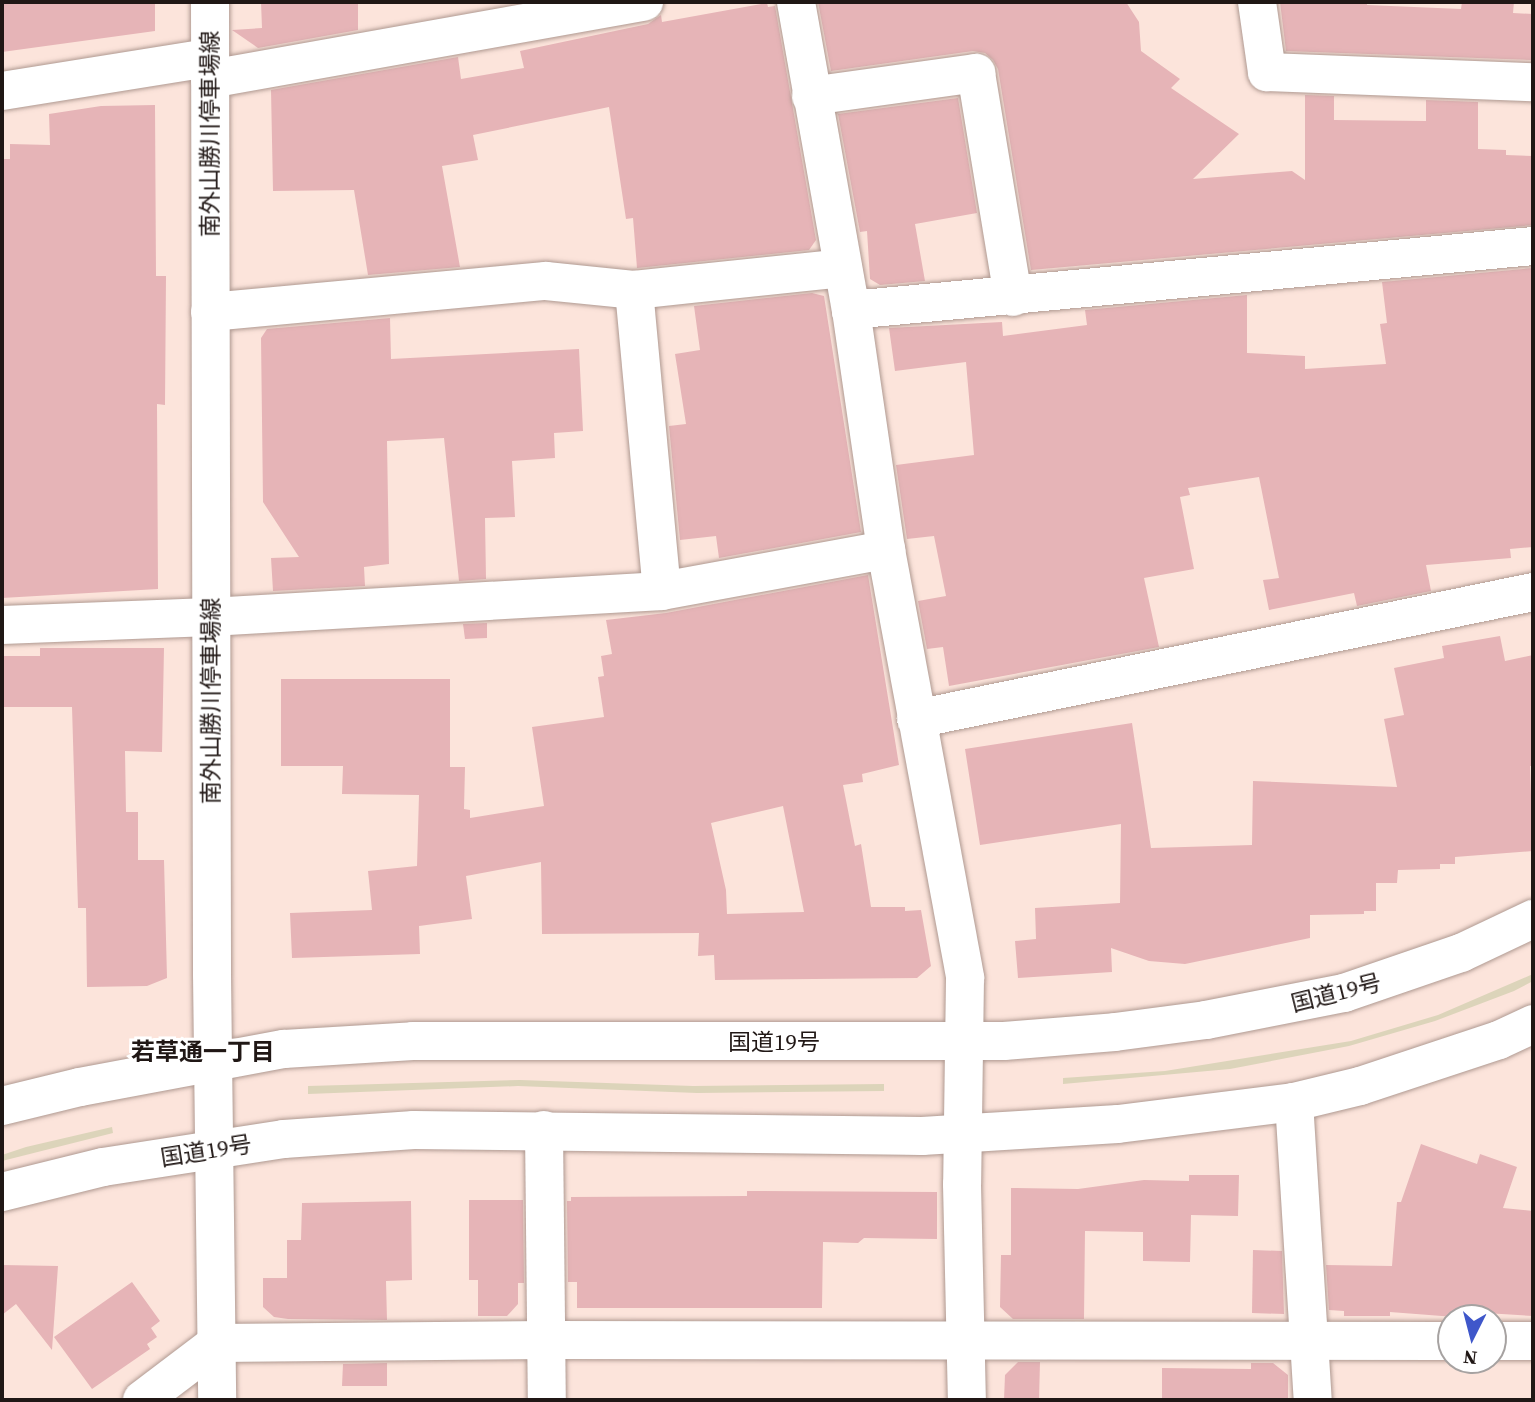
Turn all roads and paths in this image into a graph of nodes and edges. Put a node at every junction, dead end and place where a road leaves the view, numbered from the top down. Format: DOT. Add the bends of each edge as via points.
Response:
graph roads {
  1 [pos="210,2"];
  2 [pos="644,2"];
  3 [pos="796,2"];
  4 [pos="1257,2"];
  5 [pos="210,68"];
  6 [pos="1533,82"];
  7 [pos="2,91"];
  8 [pos="811,96"];
  9 [pos="1533,246"];
  10 [pos="843,268"];
  11 [pos="634,290"];
  12 [pos="1013,297"];
  13 [pos="850,310"];
  14 [pos="210,312"];
  15 [pos="886,550"];
  16 [pos="663,591"];
  17 [pos="1533,592"];
  18 [pos="210,617"];
  19 [pos="2,625"];
  20 [pos="916,719"];
  21 [pos="1533,919"];
  22 [pos="1533,1024"];
  23 [pos="964,1041"];
  24 [pos="213,1062"];
  25 [pos="1294,1102"];
  26 [pos="2,1106"];
  27 [pos="544,1130"];
  28 [pos="962,1134"];
  29 [pos="215,1150"];
  30 [pos="2,1192"];
  31 [pos="547,1340"];
  32 [pos="1437,1341"];
  33 [pos="1507,1341"];
  34 [pos="1533,1341"];
  35 [pos="1310,1342"];
  36 [pos="217,1343"];
  37 [pos="966,1343"];
  38 [pos="142,1400"];
  39 [pos="217,1400"];
  40 [pos="547,1400"];
  41 [pos="967,1400"];
  42 [pos="1313,1400"];
  1 -- 5 [label="main road, 南外山勝川停車場線"];
  2 -- 5 [label="main road"];
  3 -- 8 [label="main road"];
  4 -- 6 [label="main road" via="1267,72"];
  5 -- 7 [label="main road"];
  5 -- 14 [label="main road, 南外山勝川停車場線"];
  8 -- 10 [label="main road"];
  8 -- 12 [label="main road" via="975,73"];
  9 -- 12 [label="main road"];
  10 -- 11 [label="main road"];
  10 -- 13 [label="main road"];
  11 -- 14 [label="main road" via="546,281"];
  11 -- 16 [label="main road"];
  12 -- 13 [label="main road"];
  13 -- 15 [label="main road"];
  14 -- 18 [label="main road, 南外山勝川停車場線"];
  15 -- 16 [label="main road"];
  15 -- 20 [label="main road"];
  16 -- 18 [label="main road"];
  17 -- 20 [label="main road"];
  18 -- 19 [label="main road"];
  18 -- 24 [label="main road, 南外山勝川停車場線"];
  20 -- 23 [label="main road" via="965,978"];
  21 -- 23 [label="main road, 国道19号" via="1403,975 1284,1006 1115,1031"];
  22 -- 25 [label="main road, 国道19号" via="1427,1066"];
  23 -- 24 [label="main road, 国道19号" via="413,1041 284,1049"];
  23 -- 28 [label="main road"];
  24 -- 26 [label="main road, 国道19号"];
  24 -- 29 [label="main road, 南外山勝川停車場線"];
  25 -- 28 [label="main road, 国道19号" via="1118,1124"];
  25 -- 35 [label="main road"];
  27 -- 28 [label="main road, 国道19号"];
  27 -- 29 [label="main road, 国道19号" via="414,1130 284,1139"];
  27 -- 31 [label="main road"];
  28 -- 37 [label="main road"];
  29 -- 30 [label="main road, 国道19号" via="103,1167"];
  29 -- 36 [label="main road, 南外山勝川停車場線"];
  31 -- 36 [label="main road"];
  31 -- 37 [label="main road"];
  31 -- 40 [label="main road"];
  32 -- 35 [label="main road"];
  33 -- 34 [label="main road"];
  35 -- 37 [label="main road"];
  35 -- 42 [label="main road"];
  36 -- 38 [label="main road"];
  36 -- 39 [label="main road, 南外山勝川停車場線"];
  37 -- 41 [label="main road"];
}
